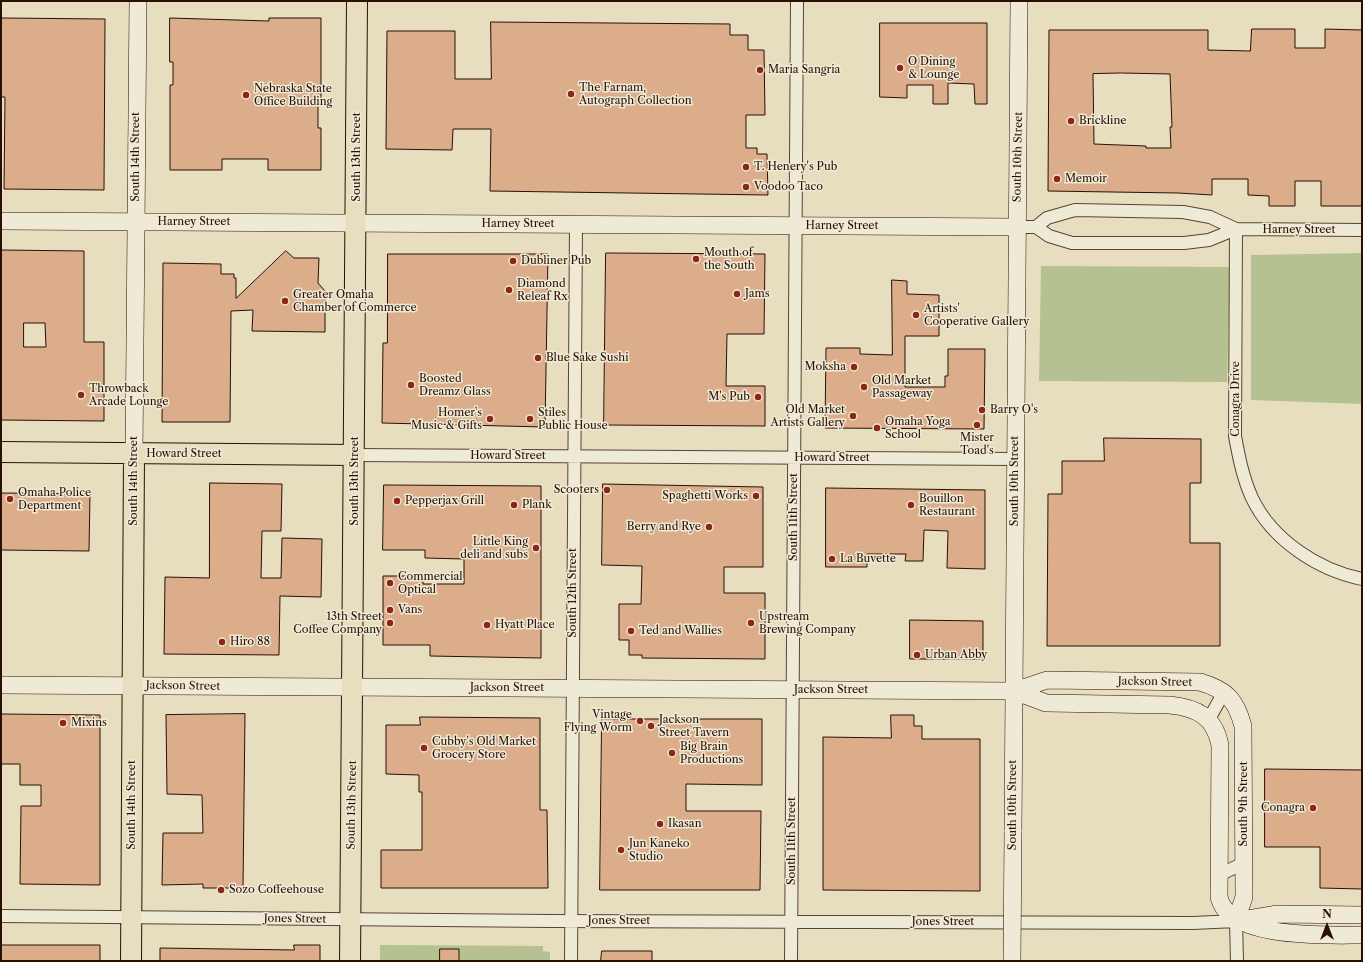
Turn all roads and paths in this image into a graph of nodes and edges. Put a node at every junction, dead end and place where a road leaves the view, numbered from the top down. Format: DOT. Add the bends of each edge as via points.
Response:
graph roads {
  1 [pos="138,1"];
  2 [pos="357,1"];
  3 [pos="797,1"];
  4 [pos="1019,1"];
  5 [pos="1,221"];
  6 [pos="136,221"];
  7 [pos="356,223"];
  8 [pos="576,224"];
  9 [pos="796,225"];
  10 [pos="1017,227"];
  11 [pos="1036,227"];
  12 [pos="1236,229"];
  13 [pos="1362,230"];
  14 [pos="1,452"];
  15 [pos="134,454"];
  16 [pos="355,455"];
  17 [pos="574,457"];
  18 [pos="794,458"];
  19 [pos="1015,459"];
  20 [pos="1362,579"];
  21 [pos="1,685"];
  22 [pos="132,685"];
  23 [pos="353,687"];
  24 [pos="573,689"];
  25 [pos="793,690"];
  26 [pos="1014,691"];
  27 [pos="1224,692"];
  28 [pos="1209,719"];
  29 [pos="1244,863"];
  30 [pos="1220,875"];
  31 [pos="1362,915"];
  32 [pos="1,916"];
  33 [pos="131,918"];
  34 [pos="350,920"];
  35 [pos="571,921"];
  36 [pos="1236,921"];
  37 [pos="791,922"];
  38 [pos="1362,936"];
  39 [pos="131,961"];
  40 [pos="350,961"];
  41 [pos="571,961"];
  42 [pos="791,961"];
  43 [pos="1012,961"];
  44 [pos="1237,961"];
  1 -- 6 [label="main road, South 14th Street"];
  2 -- 7 [label="main road, South 13th Street"];
  3 -- 9 [label="street, South 11th Street"];
  4 -- 10 [label="main road, South 10th Street"];
  5 -- 6 [label="main road, Harney Street"];
  6 -- 7 [label="main road, Harney Street"];
  6 -- 15 [label="main road, South 14th Street"];
  7 -- 8 [label="main road, Harney Street"];
  7 -- 16 [label="main road, South 13th Street"];
  8 -- 9 [label="main road, Harney Street"];
  8 -- 17 [label="street, South 12th Street"];
  9 -- 10 [label="main road, Harney Street"];
  9 -- 18 [label="street, South 11th Street"];
  10 -- 11 [label="street, Harney Street"];
  10 -- 19 [label="main road, South 10th Street"];
  11 -- 12 [label="street, Harney Street" via="1049,236 1072,243 1184,243 1209,240"];
  11 -- 12 [label="street, Harney Street" via="1047,218 1075,210 1183,212 1210,217"];
  12 -- 13 [label="street, Harney Street"];
  12 -- 20 [label="street, Conagra Drive" via="1235,436 1240,466 1253,499 1270,525 1288,543 1313,562 1346,576"];
  14 -- 15 [label="main road, Howard Street"];
  15 -- 16 [label="main road, Howard Street"];
  15 -- 22 [label="main road, South 14th Street"];
  16 -- 17 [label="street, Howard Street"];
  16 -- 23 [label="main road, South 13th Street"];
  17 -- 18 [label="street, Howard Street"];
  17 -- 24 [label="street, South 12th Street"];
  18 -- 19 [label="street, Howard Street"];
  18 -- 25 [label="street, South 11th Street"];
  19 -- 26 [label="main road, South 10th Street"];
  21 -- 22 [label="main road, Jackson Street"];
  22 -- 23 [label="main road, Jackson Street"];
  22 -- 33 [label="main road, South 14th Street"];
  23 -- 24 [label="main road, Jackson Street"];
  23 -- 34 [label="main road, South 13th Street"];
  24 -- 25 [label="main road, Jackson Street"];
  24 -- 35 [label="street, South 12th Street"];
  25 -- 26 [label="main road, Jackson Street"];
  25 -- 37 [label="street, South 11th Street"];
  26 -- 27 [label="main road, Jackson Street" via="1047,680 1187,682 1205,684"];
  26 -- 28 [label="main road, Jackson Street" via="1046,703 1183,706"];
  26 -- 43 [label="main road, South 10th Street, bridge"];
  27 -- 28 [label="street"];
  27 -- 29 [label="main road, South 9th Street" via="1239,711 1243,726"];
  28 -- 30 [label="main road" via="1220,745"];
  29 -- 30 [label="street"];
  29 -- 36 [label="main road, South 9th Street" via="1244,898"];
  30 -- 36 [label="main road" via="1221,906"];
  31 -- 36 [label="main road, Jones Street" via="1278,914"];
  32 -- 33 [label="street, Jones Street"];
  33 -- 34 [label="street, Jones Street"];
  33 -- 39 [label="main road, South 14th Street"];
  34 -- 35 [label="street, Jones Street"];
  34 -- 40 [label="main road, South 13th Street"];
  35 -- 37 [label="street, Jones Street"];
  35 -- 41 [label="street, South 12th Street"];
  36 -- 37 [label="street, Jones Street"];
  36 -- 38 [label="main road, Jones Street" via="1284,934"];
  36 -- 44 [label="street, South 9th Street"];
  37 -- 42 [label="street, South 11th Street"];
}
